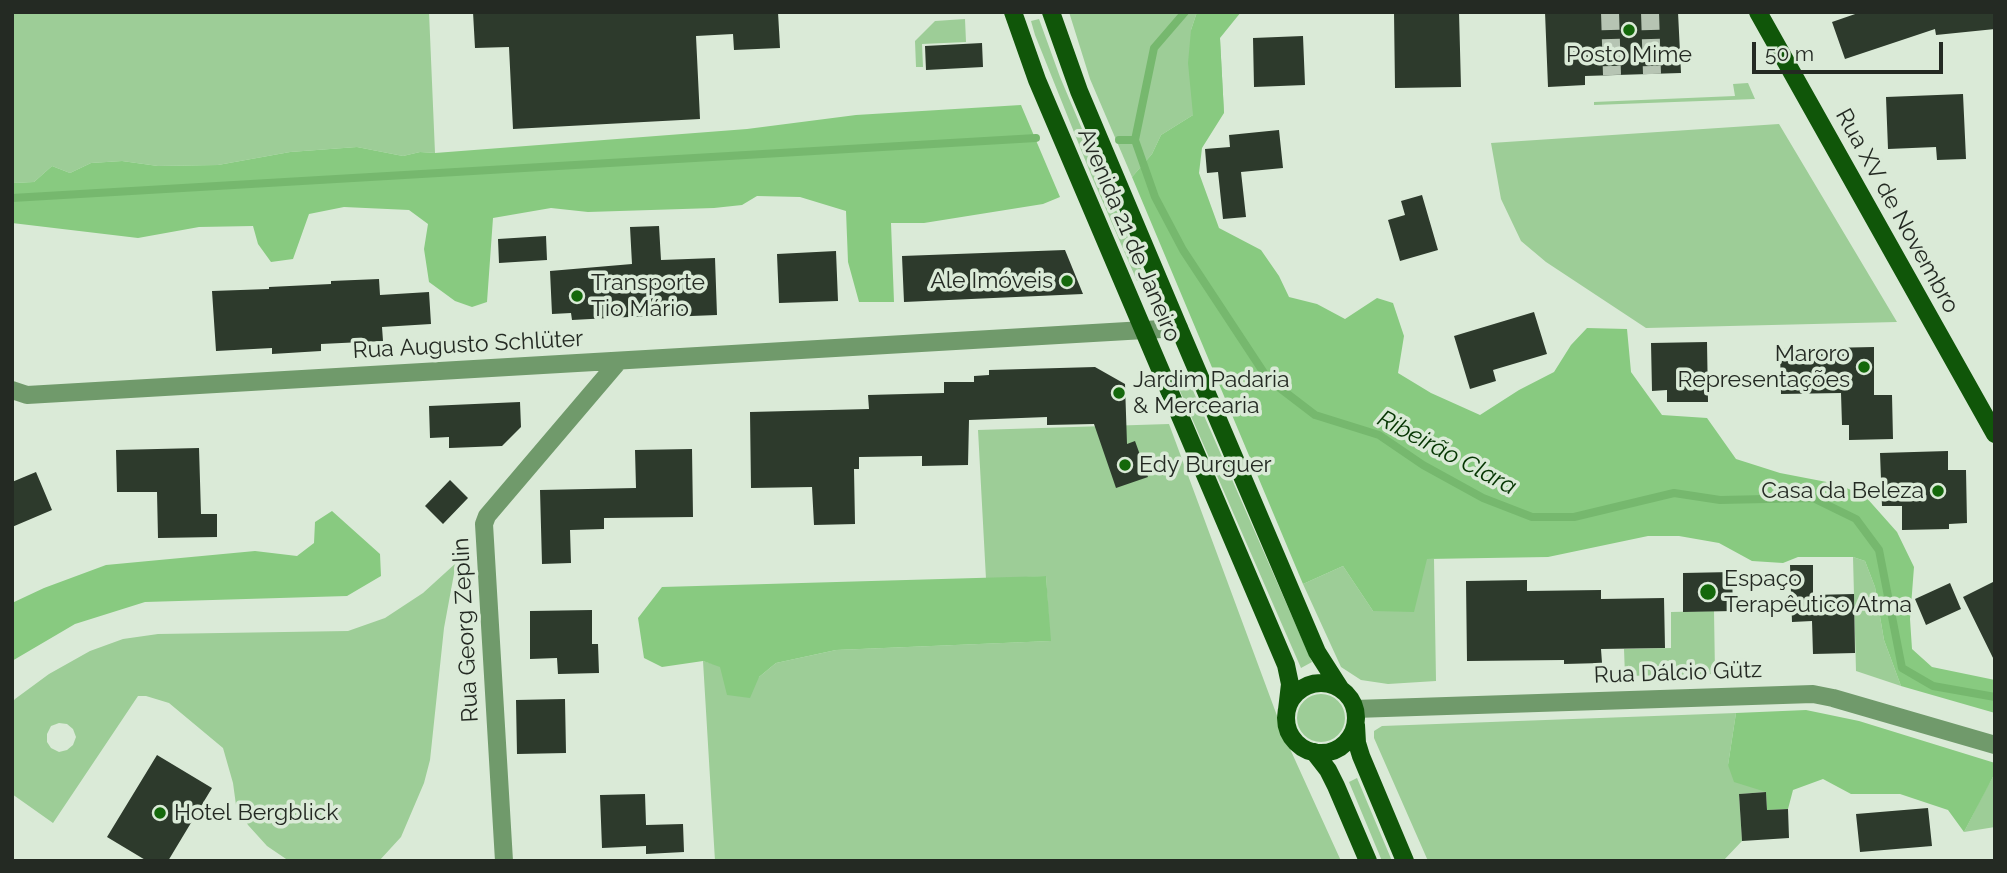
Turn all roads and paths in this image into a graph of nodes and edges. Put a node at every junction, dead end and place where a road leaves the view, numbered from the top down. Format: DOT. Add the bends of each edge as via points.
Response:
graph roads {
  1 [pos="1013,12"];
  2 [pos="1051,12"];
  3 [pos="1758,12"];
  4 [pos="1179,328"];
  5 [pos="1143,330"];
  6 [pos="619,361"];
  7 [pos="17,394"];
  8 [pos="1995,433"];
  9 [pos="1340,688"];
  10 [pos="1287,710"];
  11 [pos="1356,717"];
  12 [pos="1995,745"];
  13 [pos="1314,752"];
  14 [pos="504,861"];
  15 [pos="1368,861"];
  16 [pos="1405,861"];
  1 -- 5 [label="main road, Avenida 21 de Janeiro" via="1037,80"];
  2 -- 4 [label="main road, Avenida 21 de Janeiro" via="1079,91"];
  3 -- 8 [label="main road, Rua XV de Novembro"];
  4 -- 5 [label="street, Rua Augusto Schlüter"];
  4 -- 9 [label="main road, Avenida 21 de Janeiro" via="1317,652"];
  5 -- 6 [label="street, Rua Augusto Schlüter"];
  5 -- 10 [label="main road, Avenida 21 de Janeiro" via="1286,665 1290,684"];
  6 -- 7 [label="street, Rua Augusto Schlüter"];
  6 -- 14 [label="street, Rua Georg Zeplin" via="484,524"];
  9 -- 10 [label="main road" via="1308,686 1298,691"];
  9 -- 11 [label="main road"];
  10 -- 13 [label="main road" via="1289,732"];
  11 -- 12 [label="street, Rua Dálcio Gütz" via="1812,694"];
  11 -- 13 [label="main road" via="1352,735 1336,750"];
  11 -- 16 [label="main road" via="1361,756"];
  13 -- 15 [label="main road" via="1336,786"];
}
